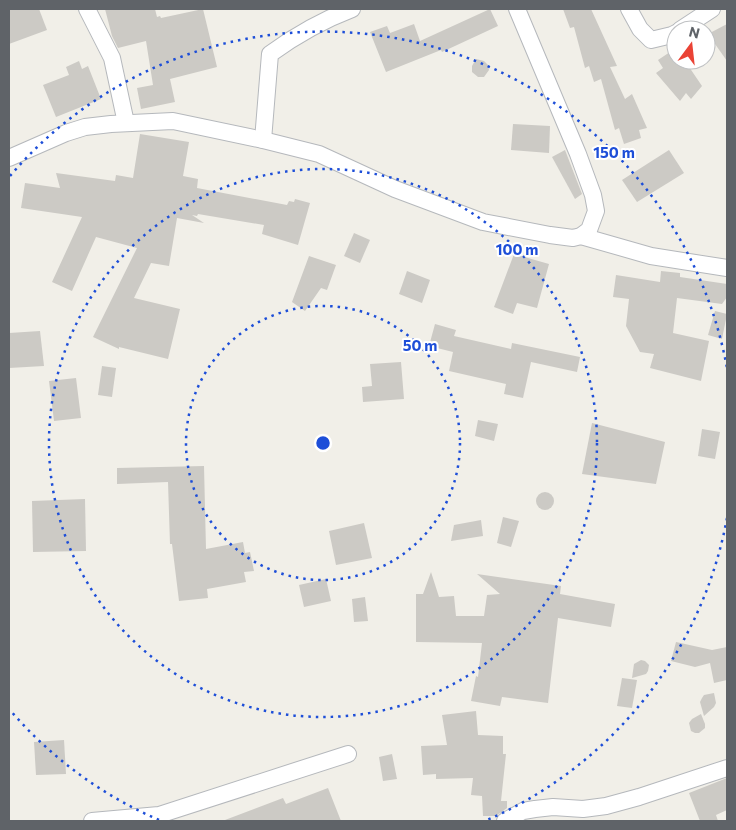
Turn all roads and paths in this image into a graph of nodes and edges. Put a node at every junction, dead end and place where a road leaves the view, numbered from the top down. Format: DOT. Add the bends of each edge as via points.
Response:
graph roads {
  1 [pos="87,9"];
  2 [pos="352,9"];
  3 [pos="517,9"];
  4 [pos="629,9"];
  5 [pos="712,9"];
  6 [pos="695,20"];
  7 [pos="666,36"];
  8 [pos="126,123"];
  9 [pos="263,140"];
  10 [pos="9,158"];
  11 [pos="593,220"];
  12 [pos="581,236"];
  13 [pos="604,244"];
  14 [pos="727,268"];
  15 [pos="348,754"];
  16 [pos="727,768"];
  17 [pos="92,821"];
  18 [pos="505,821"];
  1 -- 8 [label="street" via="112,58"];
  2 -- 9 [label="street" via="328,18 270,54"];
  3 -- 11 [label="street" via="578,154 596,211"];
  4 -- 7 [label="street" via="640,29 651,40"];
  5 -- 6 [label="street"];
  8 -- 9 [label="street" via="174,121"];
  8 -- 10 [label="street" via="66,132"];
  9 -- 12 [label="street" via="319,154 483,222 550,235"];
  11 -- 12 [label="street" via="589,230"];
  11 -- 13 [label="street"];
  12 -- 13 [label="street"];
  13 -- 14 [label="street" via="651,256"];
  15 -- 17 [label="street" via="159,815"];
  16 -- 18 [label="street" via="606,806 535,809 523,811"];
}
